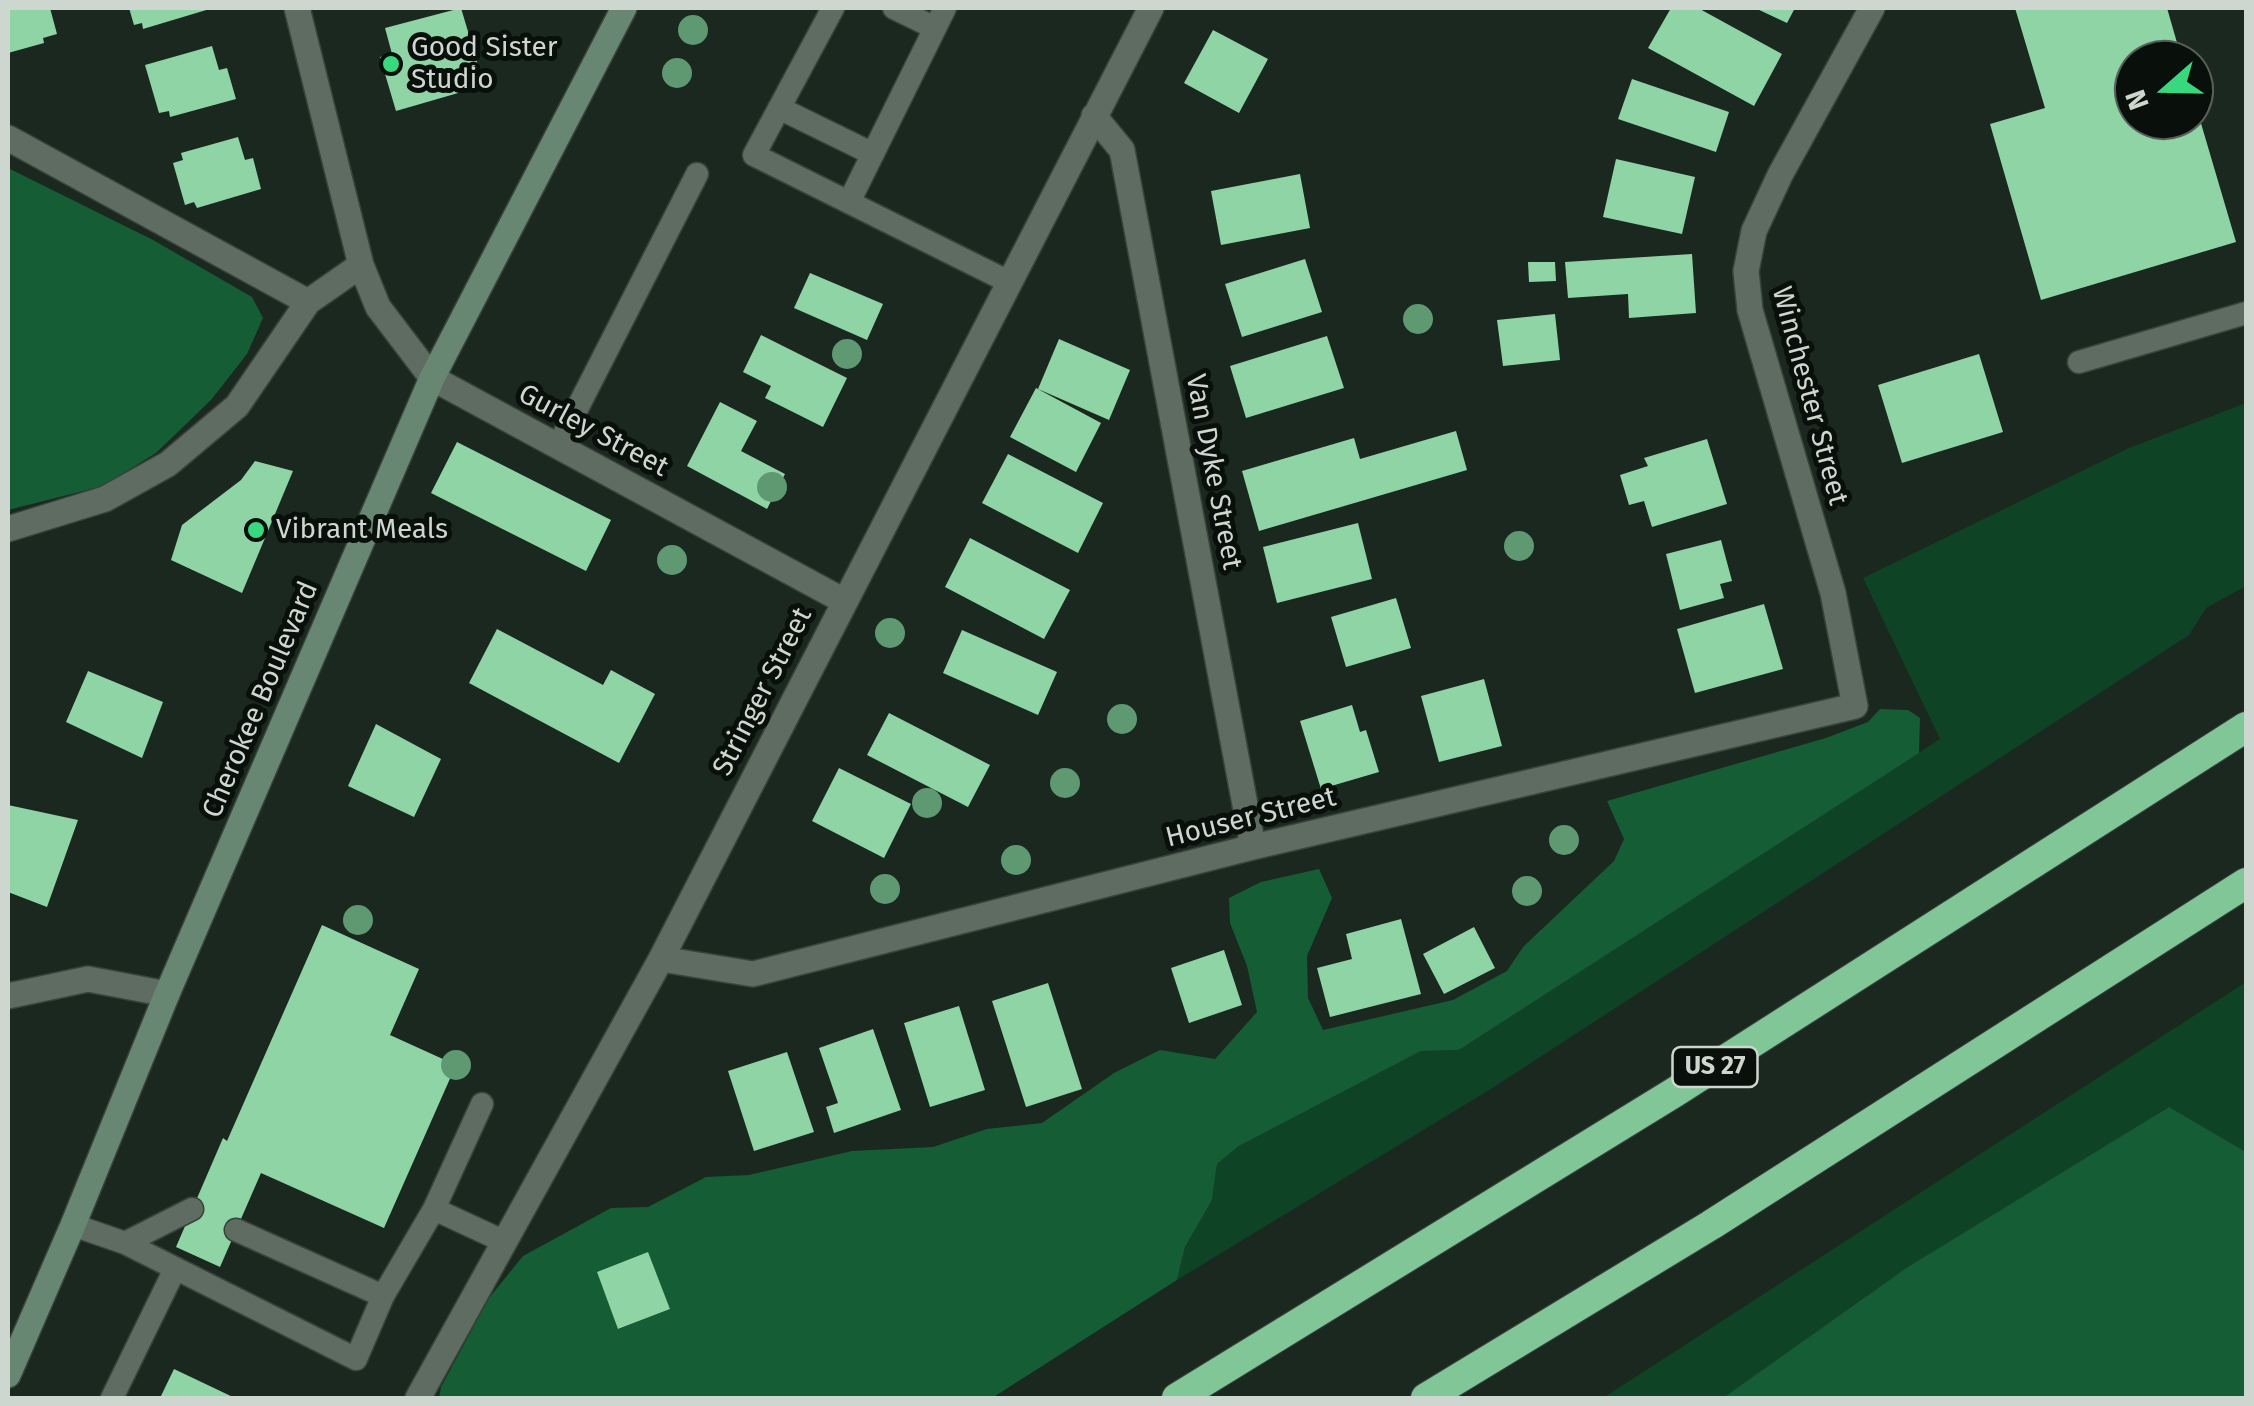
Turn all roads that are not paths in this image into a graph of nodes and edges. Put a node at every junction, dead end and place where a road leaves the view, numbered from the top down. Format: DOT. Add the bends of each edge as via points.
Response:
graph roads {
  1 [pos="297,8"];
  2 [pos="624,8"];
  3 [pos="833,8"];
  4 [pos="894,8"];
  5 [pos="1152,8"];
  6 [pos="1872,8"];
  7 [pos="940,18"];
  8 [pos="780,108"];
  9 [pos="1094,116"];
  10 [pos="8,138"];
  11 [pos="873,154"];
  12 [pos="698,174"];
  13 [pos="849,202"];
  14 [pos="360,265"];
  15 [pos="1009,282"];
  16 [pos="308,302"];
  17 [pos="2246,313"];
  18 [pos="2080,362"];
  19 [pos="432,378"];
  20 [pos="558,446"];
  21 [pos="8,528"];
  22 [pos="844,601"];
  23 [pos="1855,706"];
  24 [pos="2246,727"];
  25 [pos="1253,847"];
  26 [pos="2246,883"];
  27 [pos="662,959"];
  28 [pos="167,994"];
  29 [pos="8,996"];
  30 [pos="482,1104"];
  31 [pos="192,1209"];
  32 [pos="434,1209"];
  33 [pos="74,1225"];
  34 [pos="236,1230"];
  35 [pos="505,1242"];
  36 [pos="125,1244"];
  37 [pos="174,1269"];
  38 [pos="383,1296"];
  39 [pos="8,1375"];
  40 [pos="112,1398"];
  41 [pos="418,1398"];
  42 [pos="1178,1398"];
  43 [pos="1426,1398"];
  1 -- 14 [label="street, Gurley Street"];
  2 -- 19 [label="main road, Cherokee Boulevard"];
  3 -- 8 [label="lane"];
  4 -- 7 [label="lane"];
  5 -- 9 [label="street, Stringer Street"];
  6 -- 23 [label="street, Winchester Street" via="1780,175 1754,231 1746,270 1750,310 1833,594"];
  7 -- 11 [label="lane"];
  8 -- 11 [label="lane"];
  8 -- 13 [label="lane" via="754,155"];
  9 -- 15 [label="street, Stringer Street"];
  9 -- 25 [label="street, Van Dyke Street" via="1122,150"];
  10 -- 16 [label="street"];
  11 -- 13 [label="lane"];
  12 -- 20 [label="lane"];
  13 -- 15 [label="lane"];
  14 -- 16 [label="street"];
  14 -- 19 [label="street, Gurley Street" via="378,307"];
  15 -- 22 [label="street, Stringer Street"];
  16 -- 21 [label="street" via="237,406 168,464 106,498"];
  17 -- 18 [label="lane"];
  19 -- 20 [label="street, Gurley Street"];
  19 -- 28 [label="main road, Cherokee Boulevard"];
  20 -- 22 [label="street, Gurley Street"];
  22 -- 27 [label="street, Stringer Street"];
  23 -- 25 [label="street, Houser Street"];
  24 -- 42 [label="highway, US 27" via="1675,1092"];
  25 -- 27 [label="street, Houser Street" via="753,974"];
  26 -- 43 [label="highway" via="1711,1225"];
  27 -- 35 [label="street, Stringer Street"];
  28 -- 29 [label="street" via="88,978"];
  28 -- 33 [label="main road, Cherokee Boulevard"];
  30 -- 32 [label="lane"];
  31 -- 36 [label="lane"];
  32 -- 35 [label="lane"];
  32 -- 38 [label="lane"];
  33 -- 36 [label="lane"];
  33 -- 39 [label="main road, Cherokee Boulevard"];
  34 -- 38 [label="lane"];
  35 -- 41 [label="street, Stringer Street"];
  36 -- 37 [label="lane"];
  37 -- 38 [label="lane" via="356,1358"];
  37 -- 40 [label="lane"];
}
